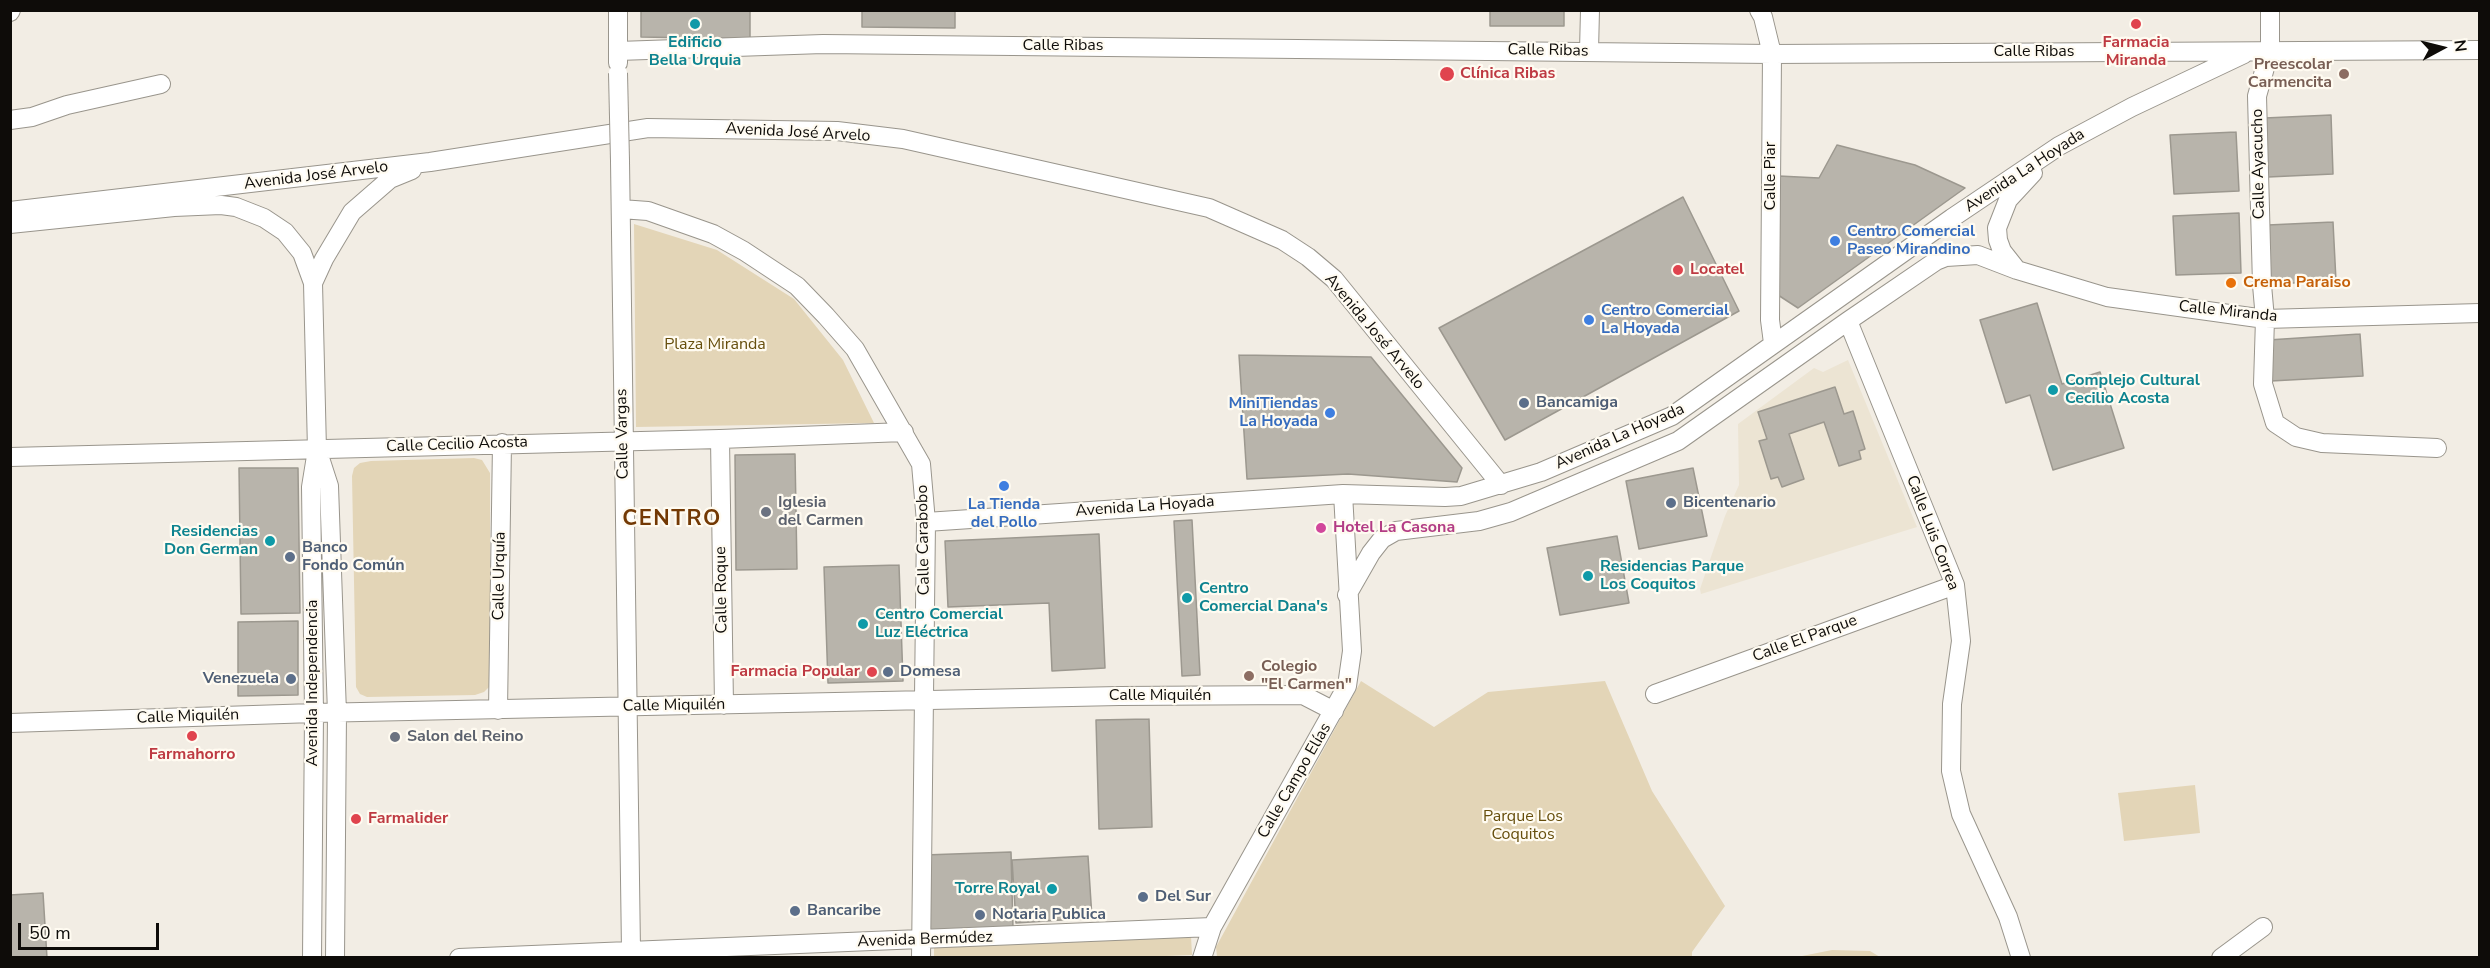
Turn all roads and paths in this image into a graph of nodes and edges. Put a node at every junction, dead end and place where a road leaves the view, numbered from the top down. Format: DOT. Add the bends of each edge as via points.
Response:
graph roads {
  1 [pos="618,10"];
  2 [pos="1590,10"];
  3 [pos="1759,10"];
  4 [pos="2270,10"];
  5 [pos="2270,50"];
  6 [pos="2480,50"];
  7 [pos="618,51"];
  8 [pos="1589,51"];
  9 [pos="2250,51"];
  10 [pos="1772,54"];
  11 [pos="161,84"];
  12 [pos="10,120"];
  13 [pos="2059,146"];
  14 [pos="430,162"];
  15 [pos="621,209"];
  16 [pos="10,211"];
  17 [pos="10,224"];
  18 [pos="2017,270"];
  19 [pos="313,283"];
  20 [pos="2480,313"];
  21 [pos="2265,319"];
  22 [pos="1848,321"];
  23 [pos="1773,343"];
  24 [pos="903,432"];
  25 [pos="720,439"];
  26 [pos="623,441"];
  27 [pos="502,443"];
  28 [pos="2437,448"];
  29 [pos="317,450"];
  30 [pos="10,457"];
  31 [pos="1501,485"];
  32 [pos="1343,494"];
  33 [pos="926,522"];
  34 [pos="1955,585"];
  35 [pos="1347,595"];
  36 [pos="1655,694"];
  37 [pos="924,700"];
  38 [pos="724,705"];
  39 [pos="629,707"];
  40 [pos="498,710"];
  41 [pos="1334,711"];
  42 [pos="314,713"];
  43 [pos="337,713"];
  44 [pos="10,723"];
  45 [pos="1212,927"];
  46 [pos="2263,927"];
  47 [pos="921,949"];
  48 [pos="631,950"];
  49 [pos="312,957"];
  50 [pos="335,957"];
  51 [pos="459,957"];
  52 [pos="1202,957"];
  53 [pos="2020,957"];
  54 [pos="2221,957"];
  1 -- 7 [label="street"];
  2 -- 8 [label="street"];
  3 -- 10 [label="street, Calle Piar"];
  4 -- 5 [label="street, Calle Ayacucho"];
  5 -- 6 [label="street, Calle Ribas"];
  5 -- 9 [label="street, Calle Ribas"];
  5 -- 21 [label="street, Calle Ayacucho" via="2257,96"];
  7 -- 8 [label="street, Calle Ribas" via="823,44"];
  7 -- 15 [label="street, Calle Vargas, bridge"];
  8 -- 10 [label="street, Calle Ribas"];
  9 -- 10 [label="street, Calle Ribas"];
  9 -- 13 [label="street, Avenida La Hoyada"];
  10 -- 23 [label="street, Calle Piar"];
  11 -- 12 [label="street"];
  13 -- 18 [label="street" via="2018,188 2000,216 1998,240"];
  13 -- 23 [label="street, Avenida La Hoyada"];
  14 -- 16 [label="street, Avenida José Arvelo"];
  14 -- 19 [label="street" via="390,178 352,212"];
  14 -- 31 [label="street, Avenida José Arvelo" via="648,128 837,131 903,139 1209,208 1282,240 1334,279"];
  15 -- 24 [label="street, Calle Carabobo" via="648,211 713,234 796,286 855,349"];
  15 -- 26 [label="street, Calle Vargas"];
  17 -- 19 [label="street, Avenida José Arvelo" via="174,207 236,207 285,232 302,253"];
  18 -- 21 [label="street, Calle Miranda" via="2107,297"];
  18 -- 22 [label="street, Avenida La Hoyada" via="1978,255 1946,257"];
  19 -- 29 [label="street"];
  20 -- 21 [label="street, Calle Miranda"];
  21 -- 28 [label="street, Calle Ayacucho" via="2263,384 2275,423 2296,437 2322,443"];
  22 -- 34 [label="street, Calle Luis Correa"];
  22 -- 35 [label="street, Avenida La Hoyada" via="1678,441 1511,512 1479,521 1396,531 1382,539 1371,553"];
  23 -- 31 [label="street, Avenida La Hoyada" via="1672,416"];
  24 -- 25 [label="street, Calle Cecilio Acosta"];
  24 -- 33 [label="street, Calle Carabobo" via="921,464"];
  25 -- 26 [label="street, Calle Cecilio Acosta"];
  25 -- 38 [label="street, Calle Roque"];
  26 -- 27 [label="street, Calle Cecilio Acosta"];
  26 -- 39 [label="street, Calle Vargas"];
  27 -- 29 [label="street, Calle Cecilio Acosta"];
  27 -- 40 [label="street, Calle Urquía"];
  29 -- 30 [label="street, Calle Cecilio Acosta"];
  29 -- 42 [label="street, Avenida Independencia" via="311,487"];
  29 -- 43 [label="street, Avenida Independencia" via="329,486"];
  31 -- 32 [label="street, Avenida La Hoyada" via="1445,497"];
  32 -- 33 [label="street, Avenida La Hoyada"];
  32 -- 35 [label="street, Calle Campo Elías"];
  33 -- 37 [label="street, Calle Carabobo"];
  34 -- 36 [label="street, Calle El Parque"];
  34 -- 53 [label="street, Calle Luis Correa" via="1961,641 1952,704 1951,771 1961,814 2008,917"];
  35 -- 41 [label="street, Calle Campo Elías" via="1350,669 1347,686"];
  37 -- 38 [label="street, Calle Miquilén"];
  37 -- 41 [label="street, Calle Miquilén" via="1303,695"];
  37 -- 47 [label="street, Calle Carabobo"];
  38 -- 39 [label="street, Calle Miquilén"];
  39 -- 40 [label="street, Calle Miquilén"];
  39 -- 48 [label="street, Calle Vargas"];
  40 -- 43 [label="street, Calle Miquilén"];
  41 -- 45 [label="street, Calle Campo Elías"];
  42 -- 43 [label="street, Calle Miquilén"];
  42 -- 44 [label="street, Calle Miquilén"];
  42 -- 49 [label="street, Avenida Independencia"];
  43 -- 50 [label="street, Avenida Independencia"];
  45 -- 47 [label="street, Avenida Bermúdez"];
  45 -- 52 [label="street, Calle Campo Elías"];
  46 -- 54 [label="street"];
  47 -- 48 [label="street, Avenida Bermúdez"];
  48 -- 51 [label="street, Avenida Bermúdez"];
}
